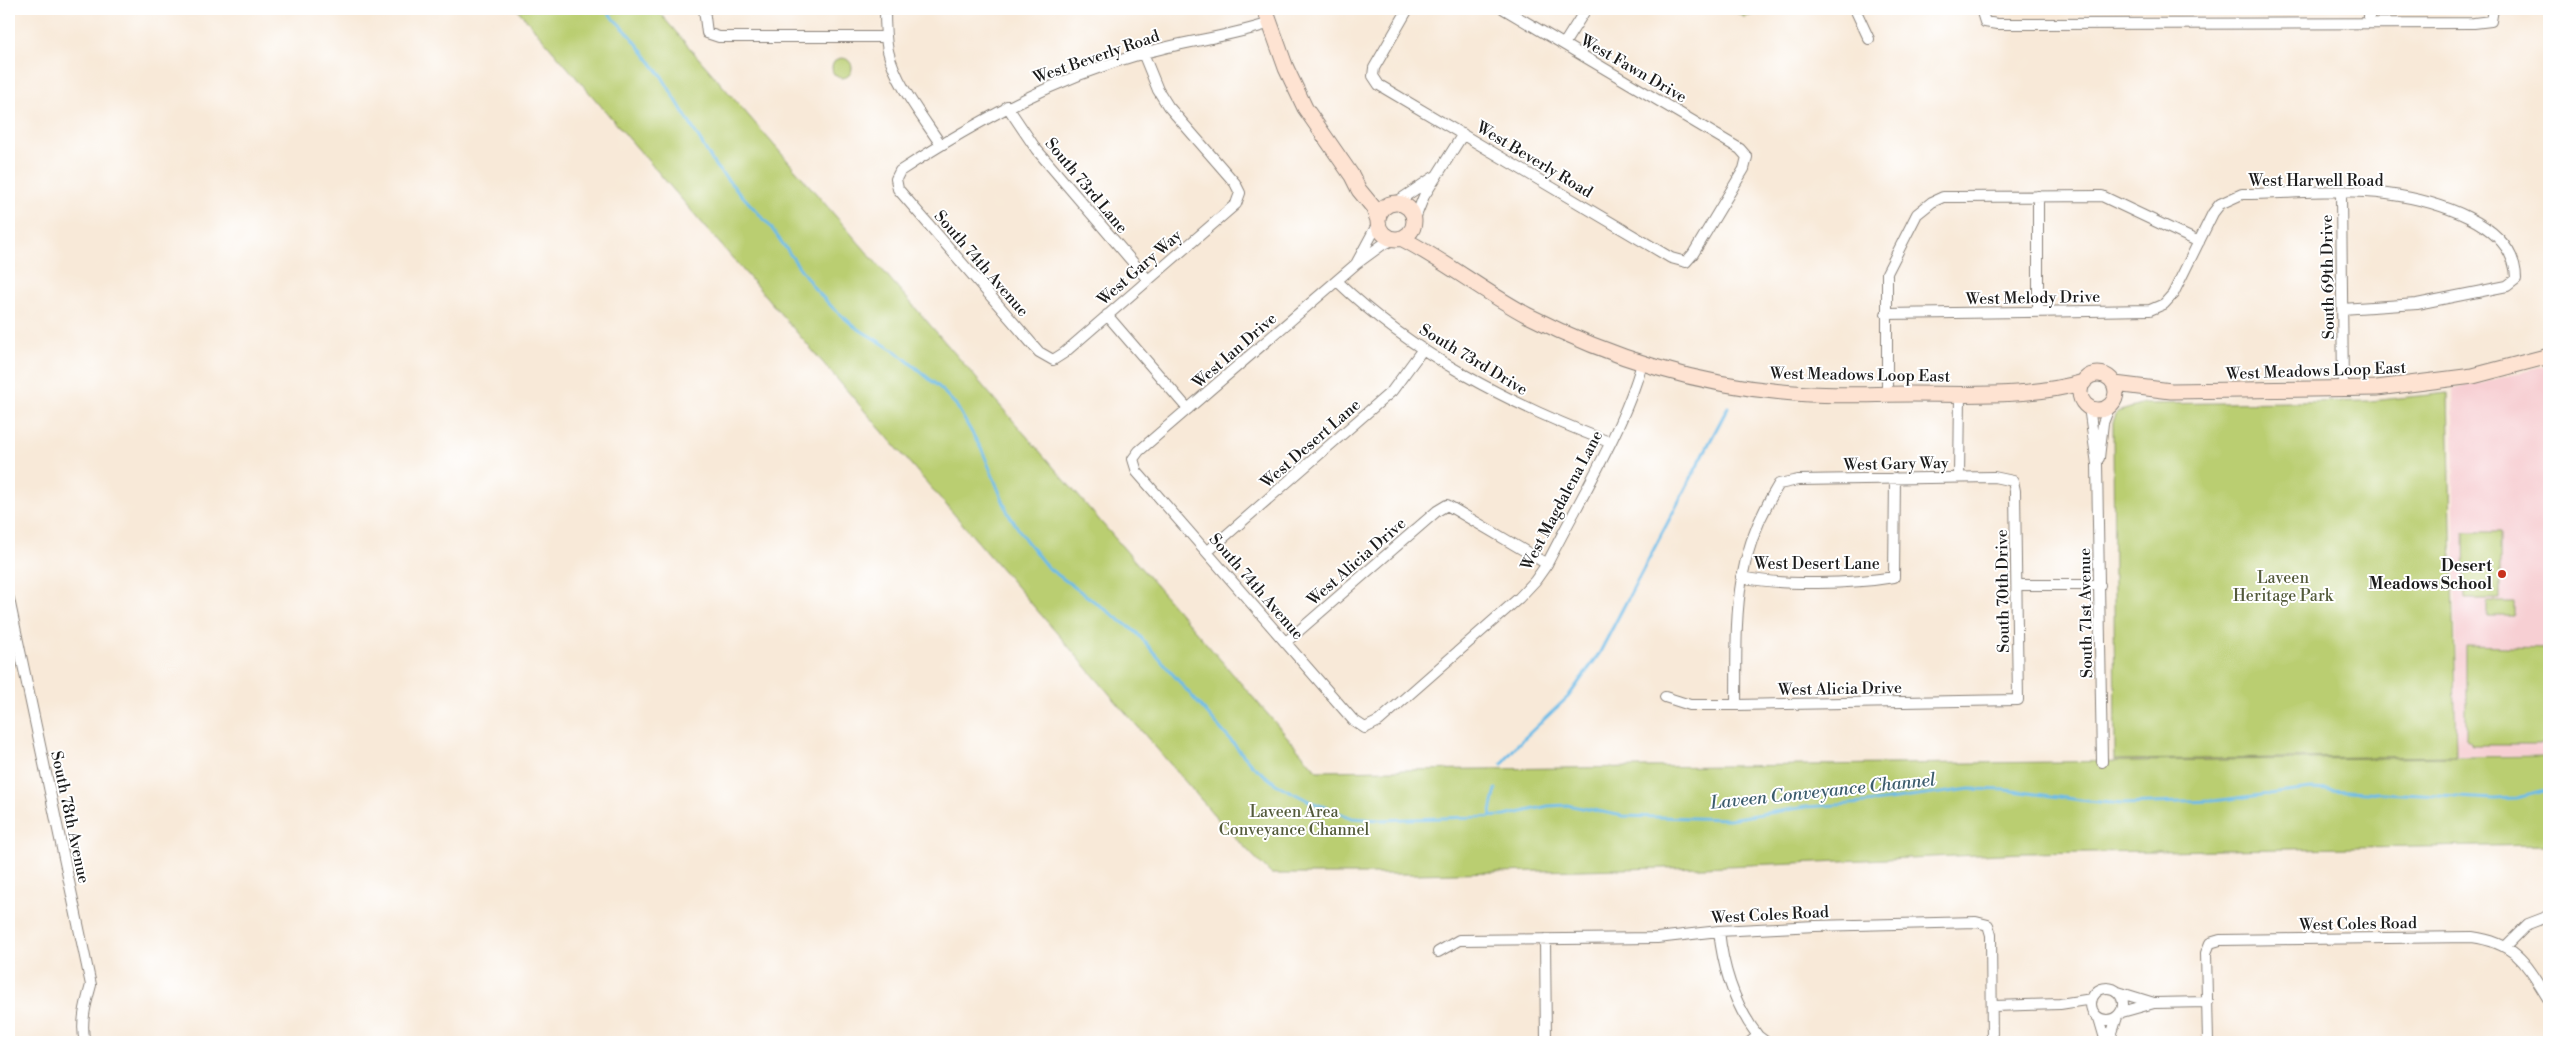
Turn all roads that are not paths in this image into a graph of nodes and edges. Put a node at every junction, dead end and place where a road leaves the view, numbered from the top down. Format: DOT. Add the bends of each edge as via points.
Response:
graph roads {
  1 [pos="704,9"];
  2 [pos="885,9"];
  3 [pos="1408,9"];
  4 [pos="1504,9"];
  5 [pos="1586,9"];
  6 [pos="1855,9"];
  7 [pos="1982,9"];
  8 [pos="2369,9"];
  9 [pos="2493,9"];
  10 [pos="1268,16"];
  11 [pos="2369,22"];
  12 [pos="886,36"];
  13 [pos="1869,39"];
  14 [pos="1564,44"];
  15 [pos="1143,53"];
  16 [pos="1007,106"];
  17 [pos="1463,134"];
  18 [pos="940,145"];
  19 [pos="1352,176"];
  20 [pos="1435,176"];
  21 [pos="896,179"];
  22 [pos="2341,193"];
  23 [pos="2038,196"];
  24 [pos="1393,203"];
  25 [pos="1378,221"];
  26 [pos="1414,222"];
  27 [pos="1398,239"];
  28 [pos="2199,242"];
  29 [pos="1686,262"];
  30 [pos="1356,264"];
  31 [pos="1449,266"];
  32 [pos="1148,280"];
  33 [pos="1337,281"];
  34 [pos="2342,309"];
  35 [pos="2038,312"];
  36 [pos="1886,314"];
  37 [pos="1107,315"];
  38 [pos="1423,349"];
  39 [pos="2549,356"];
  40 [pos="1053,360"];
  41 [pos="1642,363"];
  42 [pos="2084,382"];
  43 [pos="2114,384"];
  44 [pos="2343,390"];
  45 [pos="2171,391"];
  46 [pos="2027,393"];
  47 [pos="1887,394"];
  48 [pos="1960,394"];
  49 [pos="2112,403"];
  50 [pos="2087,405"];
  51 [pos="1188,409"];
  52 [pos="1609,442"];
  53 [pos="1133,459"];
  54 [pos="2098,464"];
  55 [pos="1959,477"];
  56 [pos="1895,478"];
  57 [pos="2013,482"];
  58 [pos="1207,552"];
  59 [pos="1547,564"];
  60 [pos="1741,577"];
  61 [pos="2017,585"];
  62 [pos="2100,585"];
  63 [pos="9,599"];
  64 [pos="1286,642"];
  65 [pos="1665,697"];
  66 [pos="2018,700"];
  67 [pos="1736,705"];
  68 [pos="1365,728"];
  69 [pos="2102,762"];
  70 [pos="2549,916"];
  71 [pos="1719,931"];
  72 [pos="1545,939"];
  73 [pos="2506,946"];
  74 [pos="1438,952"];
  75 [pos="2118,992"];
  76 [pos="2549,1000"];
  77 [pos="2208,1002"];
  78 [pos="2154,1003"];
  79 [pos="1994,1006"];
  80 [pos="2094,1009"];
  81 [pos="2120,1015"];
  82 [pos="1758,1040"];
  83 [pos="85,1042"];
  84 [pos="1546,1042"];
  85 [pos="1992,1042"];
  86 [pos="2108,1042"];
  87 [pos="2208,1042"];
  1 -- 12 [label="street" via="707,33 719,37"];
  2 -- 12 [label="street"];
  3 -- 17 [label="street, West Beverly Road" via="1372,76 1379,85"];
  4 -- 14 [label="street, West Fawn Drive"];
  5 -- 14 [label="street"];
  6 -- 13 [label="street"];
  7 -- 11 [label="street" via="1985,22"];
  8 -- 11 [label="street"];
  9 -- 11 [label="street" via="2491,21 2474,23"];
  10 -- 15 [label="street, West Beverly Road"];
  10 -- 19 [label="street" via="1286,68 1306,108"];
  12 -- 18 [label="street" via="894,68"];
  14 -- 29 [label="street, West Fawn Drive" via="1740,149 1747,157 1744,170 1694,254"];
  15 -- 16 [label="street, West Beverly Road" via="1070,78"];
  15 -- 32 [label="street, West Gary Way" via="1168,106 1235,183 1240,193 1236,204"];
  16 -- 18 [label="street, West Beverly Road"];
  16 -- 32 [label="street, South 73rd Lane" via="1036,149"];
  17 -- 20 [label="street"];
  17 -- 29 [label="street, West Beverly Road" via="1671,258"];
  18 -- 21 [label="street, West Beverly Road" via="900,171"];
  19 -- 24 [label="street"];
  19 -- 25 [label="street" via="1373,207"];
  20 -- 24 [label="street"];
  20 -- 26 [label="street" via="1418,206"];
  21 -- 40 [label="street, South 74th Avenue" via="898,189 1039,352"];
  22 -- 28 [label="street, West Harwell Road" via="2242,194 2220,204"];
  22 -- 34 [label="street, South 69th Drive"];
  22 -- 34 [label="street, West Harwell Road" via="2386,194 2431,203 2471,218 2488,228 2508,248 2516,267 2516,279 2507,286 2417,304"];
  23 -- 28 [label="street" via="2102,196"];
  23 -- 35 [label="street"];
  23 -- 36 [label="street" via="1943,197 1923,208 1887,273"];
  24 -- 25 [label="street" via="1382,210"];
  24 -- 26 [label="street" via="1410,210"];
  25 -- 27 [label="street" via="1384,234"];
  25 -- 30 [label="street, West Ian Drive"];
  26 -- 27 [label="street" via="1410,233"];
  26 -- 31 [label="street" via="1424,240"];
  27 -- 30 [label="street, West Ian Drive" via="1382,245"];
  27 -- 31 [label="street"];
  28 -- 35 [label="street, West Melody Drive" via="2173,294 2164,304 2150,310"];
  30 -- 33 [label="street, West Ian Drive"];
  31 -- 41 [label="street, West Meadows Loop East" via="1533,317 1602,349"];
  32 -- 37 [label="street, West Gary Way"];
  33 -- 38 [label="street, South 73rd Drive"];
  33 -- 51 [label="street, West Ian Drive"];
  34 -- 44 [label="street, South 69th Drive"];
  35 -- 36 [label="street, West Melody Drive"];
  36 -- 47 [label="street"];
  37 -- 40 [label="street, West Gary Way"];
  37 -- 51 [label="street"];
  38 -- 52 [label="street, South 73rd Drive" via="1536,413"];
  38 -- 58 [label="street, West Desert Lane" via="1392,391"];
  39 -- 44 [label="street, West Meadows Loop East" via="2448,380"];
  41 -- 47 [label="street, West Meadows Loop East" via="1754,389 1810,394"];
  41 -- 52 [label="street, West Magdalena Lane" via="1629,401"];
  42 -- 43 [label="street" via="2100,374"];
  42 -- 46 [label="street"];
  42 -- 50 [label="street" via="2080,393"];
  43 -- 45 [label="street, West Meadows Loop East"];
  43 -- 49 [label="street"];
  44 -- 45 [label="street, West Meadows Loop East"];
  45 -- 49 [label="street, West Meadows Loop East"];
  46 -- 48 [label="street, West Meadows Loop East"];
  46 -- 50 [label="street" via="2065,398"];
  47 -- 48 [label="street, West Meadows Loop East"];
  48 -- 55 [label="street"];
  49 -- 50 [label="street" via="2100,410"];
  49 -- 54 [label="street, South 71st Avenue" via="2103,423"];
  50 -- 54 [label="street, South 71st Avenue"];
  51 -- 53 [label="street, West Ian Drive"];
  52 -- 59 [label="street, West Magdalena Lane"];
  53 -- 58 [label="street, South 74th Avenue" via="1137,472"];
  54 -- 62 [label="street, South 71st Avenue"];
  55 -- 56 [label="street, West Gary Way"];
  55 -- 57 [label="street, West Gary Way" via="1994,477"];
  56 -- 60 [label="street, West Gary Way" via="1798,480 1779,484 1758,520"];
  56 -- 60 [label="street, West Desert Lane" via="1894,577 1872,581 1762,582"];
  57 -- 61 [label="street, South 70th Drive"];
  58 -- 64 [label="street, South 74th Avenue"];
  59 -- 64 [label="street, West Alicia Drive" via="1447,505"];
  59 -- 68 [label="street, West Magdalena Lane" via="1535,581 1494,621 1379,721"];
  60 -- 67 [label="street" via="1737,601"];
  61 -- 62 [label="street"];
  61 -- 66 [label="street, South 70th Drive"];
  62 -- 69 [label="street, South 71st Avenue"];
  63 -- 83 [label="street, South 78th Avenue" via="91,985 85,1006"];
  64 -- 68 [label="street, South 74th Avenue" via="1353,720"];
  65 -- 67 [label="street, West Alicia Drive" via="1690,705"];
  66 -- 67 [label="street, West Alicia Drive"];
  70 -- 73 [label="street" via="2528,924"];
  71 -- 72 [label="street, West Coles Road" via="1657,938"];
  71 -- 79 [label="street, West Coles Road" via="1882,923 1976,922 1988,925"];
  71 -- 82 [label="street" via="1726,971"];
  72 -- 74 [label="street, West Coles Road" via="1459,940"];
  72 -- 84 [label="street"];
  73 -- 76 [label="street, West Coles Road" via="2526,964"];
  73 -- 77 [label="street, West Coles Road" via="2472,937 2220,940 2210,943 2206,953"];
  75 -- 78 [label="street"];
  75 -- 80 [label="street" via="2108,988 2098,991"];
  75 -- 81 [label="street" via="2124,1001"];
  77 -- 78 [label="street"];
  77 -- 87 [label="street"];
  78 -- 81 [label="street"];
  79 -- 80 [label="street" via="2060,1004"];
  79 -- 85 [label="street, West Coles Road"];
  80 -- 81 [label="street" via="2109,1021"];
  80 -- 86 [label="street"];
  81 -- 86 [label="street"];
}
